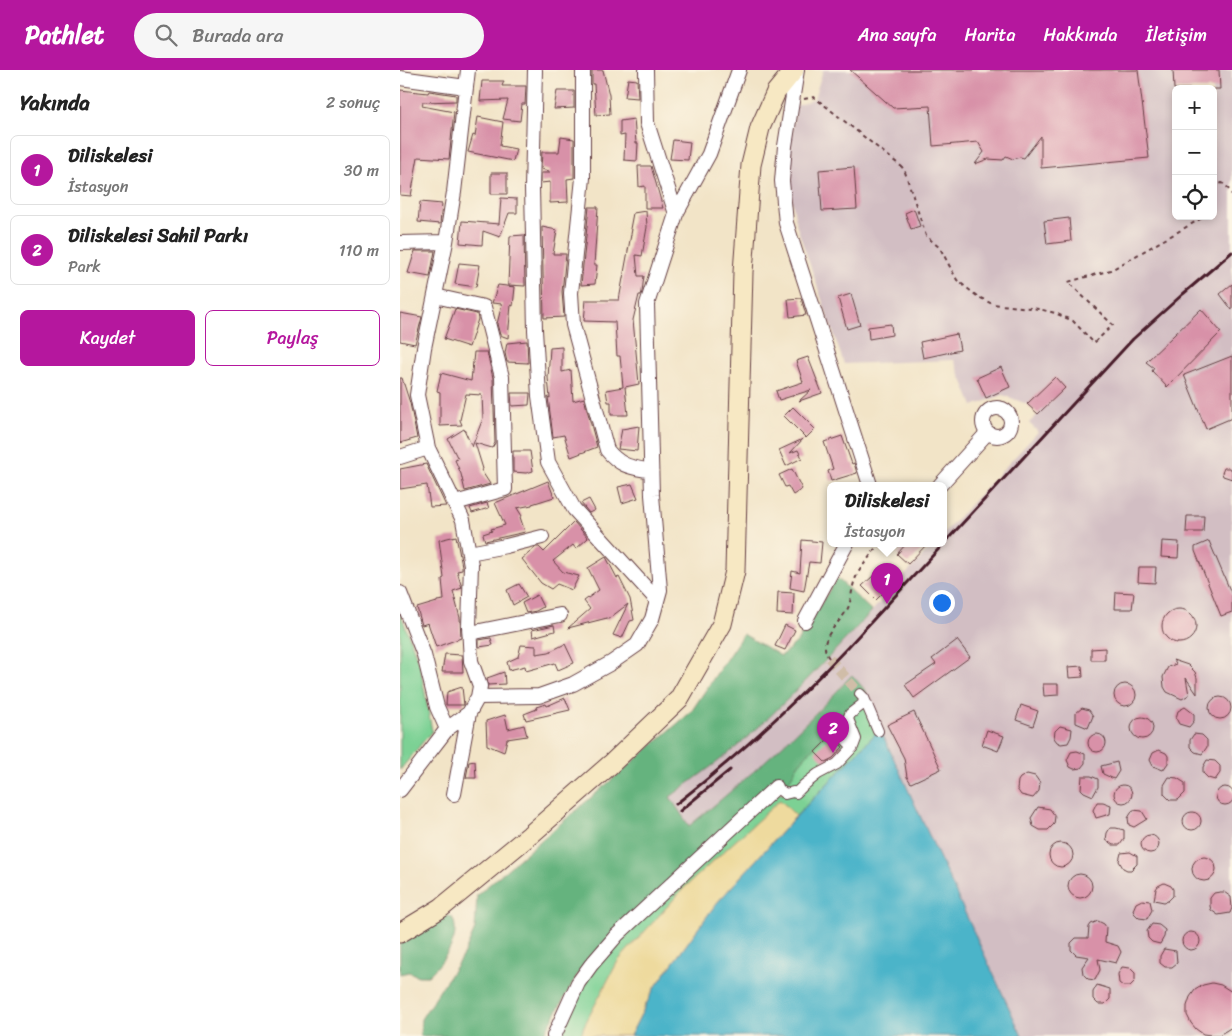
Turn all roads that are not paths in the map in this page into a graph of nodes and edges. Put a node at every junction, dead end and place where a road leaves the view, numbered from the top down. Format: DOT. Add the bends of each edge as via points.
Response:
graph roads {
  1 [pos="468,70"];
  2 [pos="535,70"];
  3 [pos="583,70"];
  4 [pos="646,70"];
  5 [pos="739,70"];
  6 [pos="796,70"];
  7 [pos="400,78"];
  8 [pos="466,87"];
  9 [pos="676,214"];
  10 [pos="446,242"];
  11 [pos="400,243"];
  12 [pos="435,296"];
  13 [pos="987,433"];
  14 [pos="428,448"];
  15 [pos="400,457"];
  16 [pos="651,471"];
  17 [pos="869,482"];
  18 [pos="943,482"];
  19 [pos="455,504"];
  20 [pos="542,537"];
  21 [pos="845,547"];
  22 [pos="469,553"];
  23 [pos="400,593"];
  24 [pos="657,600"];
  25 [pos="560,615"];
  26 [pos="805,621"];
  27 [pos="470,633"];
  28 [pos="478,697"];
  29 [pos="469,713"];
  30 [pos="447,730"];
  31 [pos="878,731"];
  32 [pos="839,735"];
  33 [pos="853,748"];
  34 [pos="776,787"];
  35 [pos="400,790"];
  36 [pos="454,794"];
  37 [pos="400,933"];
  38 [pos="554,1036"];
  1 -- 8 [label="street"];
  2 -- 24 [label="street" via="532,188 535,330 548,462 574,509"];
  3 -- 16 [label="street" via="583,178 571,294 573,325 607,450 616,461"];
  4 -- 9 [label="street" via="647,123"];
  5 -- 9 [label="street" via="709,154"];
  6 -- 17 [label="street" via="782,181 786,223"];
  6 -- 37 [label="main road" via="776,92 760,128 751,165 742,272 735,571 722,624 679,699 530,835 441,908"];
  7 -- 8 [label="street"];
  8 -- 10 [label="street"];
  9 -- 16 [label="street" via="647,304"];
  10 -- 11 [label="street"];
  10 -- 12 [label="street"];
  12 -- 14 [label="street" via="417,395"];
  12 -- 19 [label="street" via="484,307 502,377 505,490"];
  13 -- 18 [label="street"];
  14 -- 15 [label="street"];
  14 -- 19 [label="street"];
  16 -- 24 [label="street" via="660,590"];
  19 -- 22 [label="street" via="463,520"];
  20 -- 22 [label="street"];
  21 -- 26 [label="street"];
  22 -- 27 [label="street"];
  23 -- 30 [label="street" via="424,655 437,707"];
  24 -- 28 [label="street" via="652,619 637,645 573,684 539,696"];
  25 -- 27 [label="street"];
  27 -- 28 [label="street" via="471,661 480,686"];
  28 -- 29 [label="street"];
  29 -- 30 [label="street"];
  29 -- 36 [label="street"];
  30 -- 35 [label="street"];
  31 -- 33 [label="street" via="862,696 862,706 848,717 856,730"];
  32 -- 33 [label="street"];
  33 -- 34 [label="street" via="833,767 823,767 793,794 782,794"];
  34 -- 38 [label="street" via="610,942 578,983"];
}
